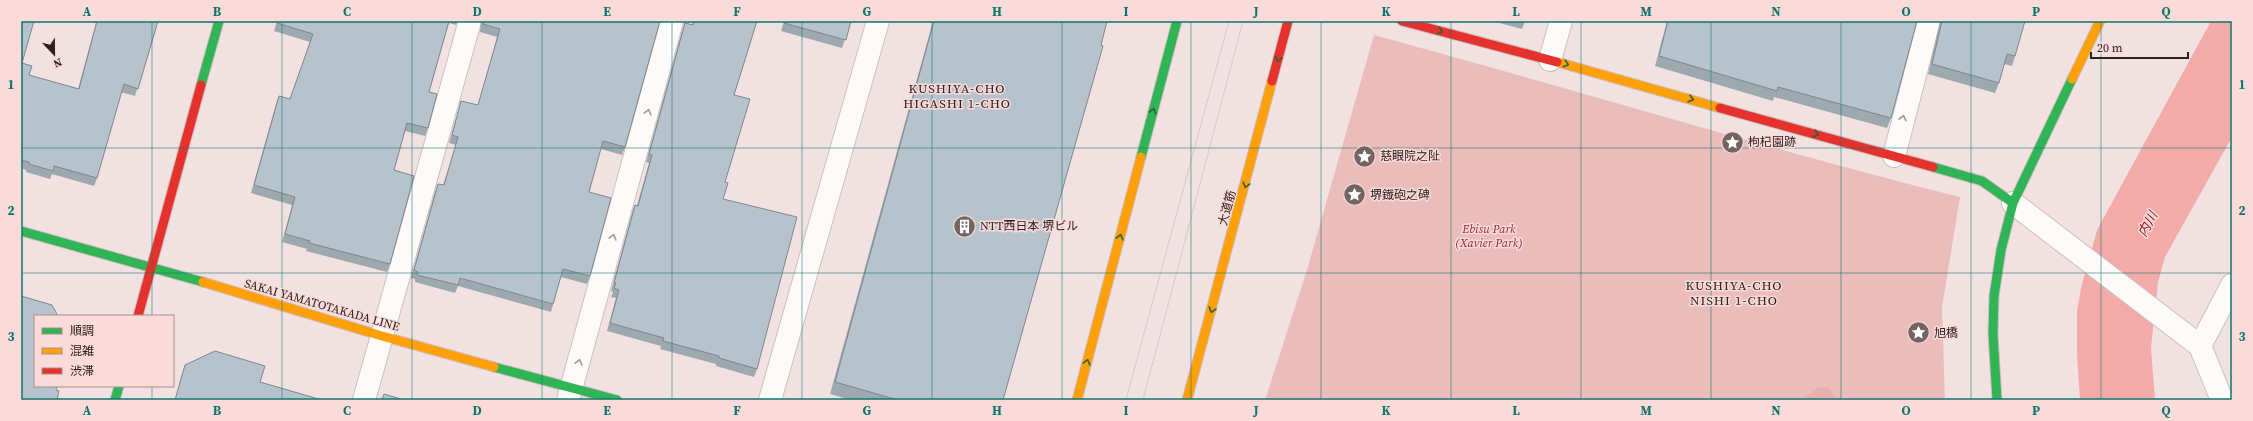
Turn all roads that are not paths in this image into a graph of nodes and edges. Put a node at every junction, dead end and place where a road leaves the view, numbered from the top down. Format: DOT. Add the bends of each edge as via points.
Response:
graph roads {
  1 [pos="219,21"];
  2 [pos="470,21"];
  3 [pos="672,21"];
  4 [pos="878,21"];
  5 [pos="1177,21"];
  6 [pos="1288,21"];
  7 [pos="1402,21"];
  8 [pos="1561,21"];
  9 [pos="1929,21"];
  10 [pos="2100,21"];
  11 [pos="1550,60"];
  12 [pos="1894,156"];
  13 [pos="2013,203"];
  14 [pos="21,231"];
  15 [pos="152,267"];
  16 [pos="2232,285"];
  17 [pos="138,315"];
  18 [pos="382,336"];
  19 [pos="2192,340"];
  20 [pos="2222,375"];
  21 [pos="119,387"];
  22 [pos="570,393"];
  23 [pos="115,400"];
  24 [pos="364,400"];
  25 [pos="617,400"];
  26 [pos="770,400"];
  27 [pos="1076,400"];
  28 [pos="1187,400"];
  29 [pos="1997,400"];
  30 [pos="2222,400"];
  1 -- 15 [label="street"];
  2 -- 18 [label="street"];
  22 -- 3 [label="street, one-way"];
  4 -- 26 [label="street"];
  27 -- 5 [label="street, one-way"];
  6 -- 28 [label="street, 大道筋, one-way"];
  7 -- 11 [label="street, one-way"];
  8 -- 11 [label="street"];
  12 -- 9 [label="street, one-way"];
  10 -- 13 [label="street"];
  11 -- 12 [label="street, one-way"];
  12 -- 13 [label="street" via="1982,181"];
  13 -- 19 [label="street"];
  13 -- 29 [label="street" via="2000,250 1994,296 1993,334"];
  14 -- 15 [label="street, SAKAI YAMATOTAKADA LINE"];
  15 -- 17 [label="street"];
  15 -- 18 [label="street, SAKAI YAMATOTAKADA LINE"];
  16 -- 19 [label="street"];
  18 -- 22 [label="street, SAKAI YAMATOTAKADA LINE"];
  18 -- 24 [label="street"];
  19 -- 20 [label="street"];
  20 -- 30 [label="street"];
  21 -- 23 [label="street"];
  22 -- 25 [label="street, SAKAI YAMATOTAKADA LINE"];
}
